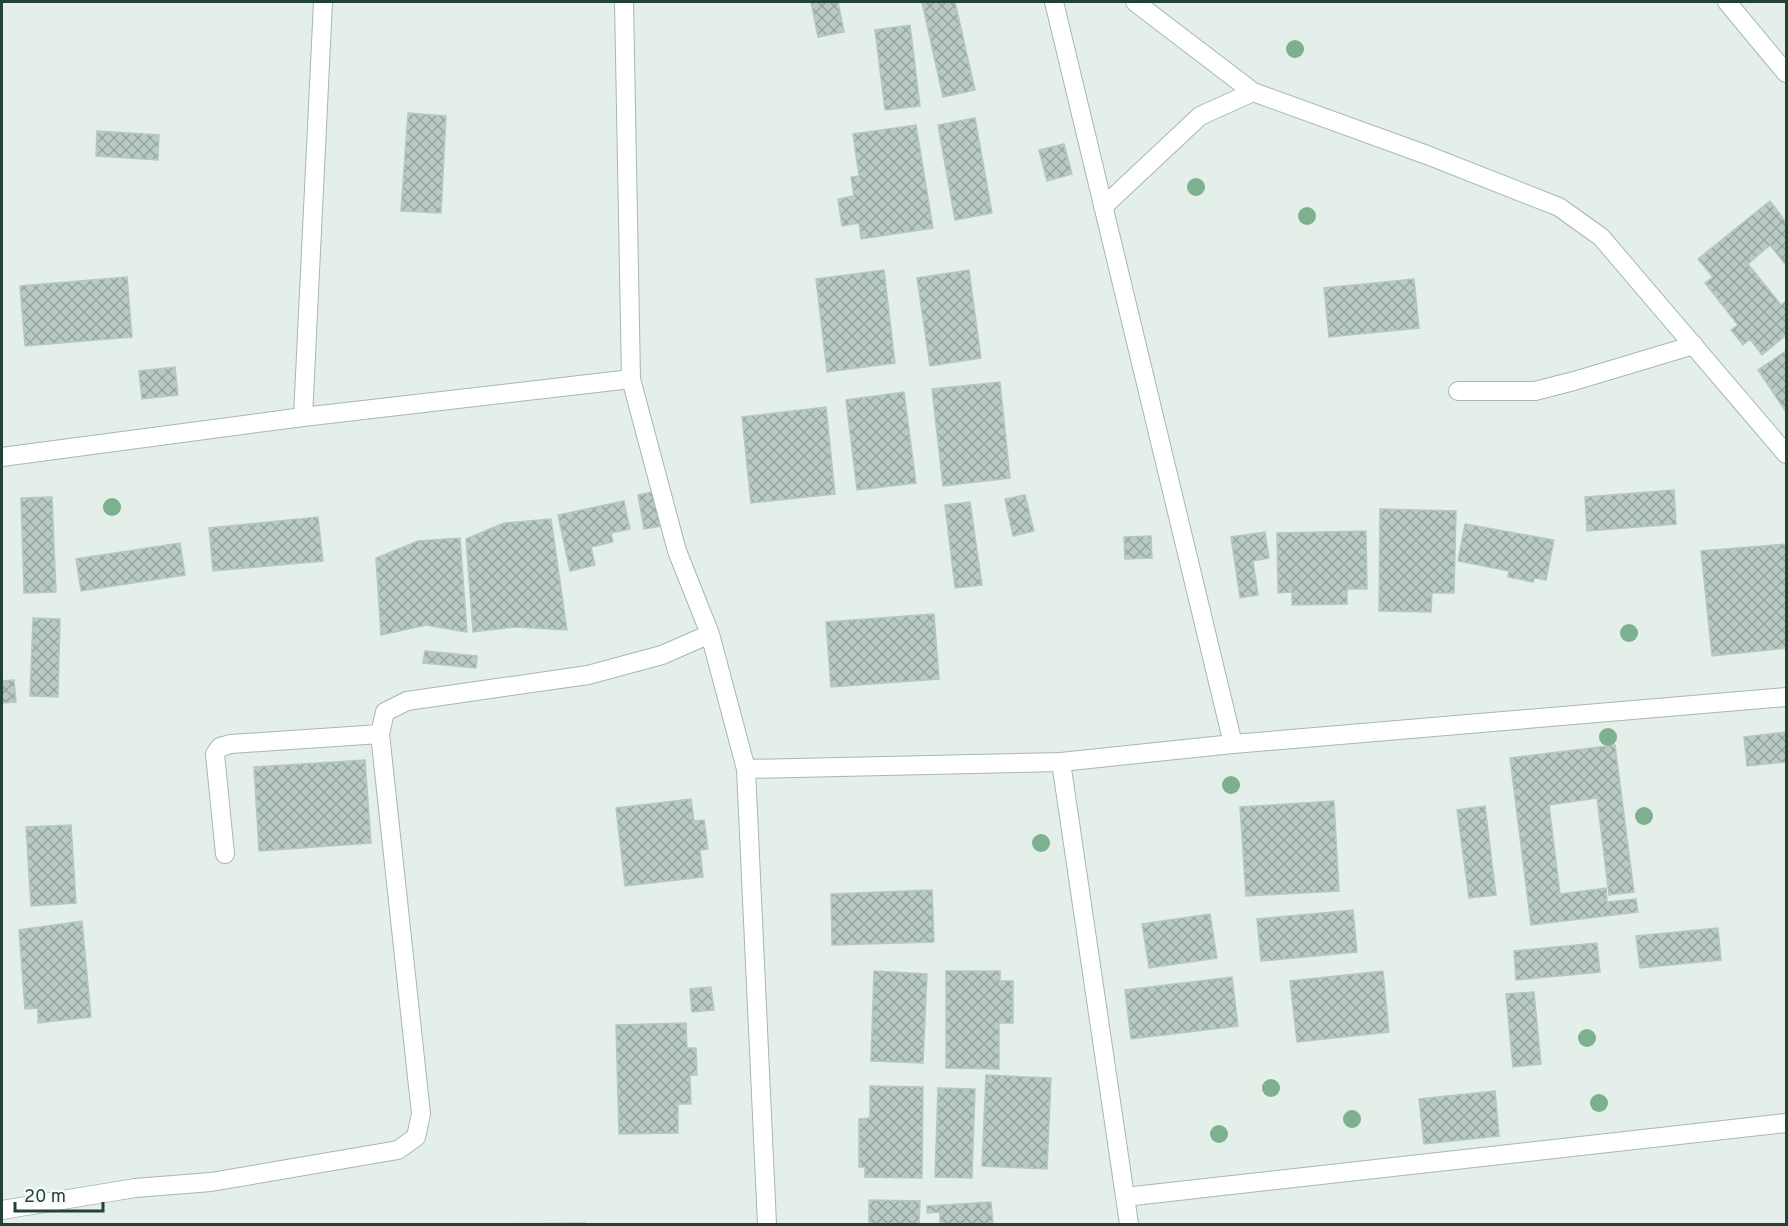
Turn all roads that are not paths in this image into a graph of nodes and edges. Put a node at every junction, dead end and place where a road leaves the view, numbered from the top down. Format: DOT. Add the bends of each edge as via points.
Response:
graph roads {
  1 [pos="323,2"];
  2 [pos="624,2"];
  3 [pos="1054,2"];
  4 [pos="1135,2"];
  5 [pos="1727,2"];
  6 [pos="1786,73"];
  7 [pos="1253,92"];
  8 [pos="1103,207"];
  9 [pos="1694,345"];
  10 [pos="631,379"];
  11 [pos="1458,391"];
  12 [pos="303,417"];
  13 [pos="1786,454"];
  14 [pos="2,457"];
  15 [pos="710,634"];
  16 [pos="1786,697"];
  17 [pos="380,734"];
  18 [pos="1233,744"];
  19 [pos="1061,762"];
  20 [pos="746,770"];
  21 [pos="225,854"];
  22 [pos="1786,1123"];
  23 [pos="1125,1197"];
  24 [pos="2,1210"];
  25 [pos="767,1224"];
  26 [pos="1129,1224"];
  1 -- 12 [label="street"];
  2 -- 10 [label="street"];
  3 -- 8 [label="street"];
  4 -- 7 [label="street"];
  5 -- 6 [label="street"];
  7 -- 8 [label="street" via="1200,116"];
  7 -- 9 [label="street" via="1559,207 1601,237"];
  8 -- 18 [label="street"];
  9 -- 11 [label="street" via="1535,391"];
  9 -- 13 [label="street"];
  10 -- 12 [label="street"];
  10 -- 15 [label="street" via="678,551"];
  12 -- 14 [label="street"];
  15 -- 17 [label="street" via="662,655 588,675 407,700 385,712"];
  15 -- 20 [label="street"];
  16 -- 18 [label="street"];
  17 -- 21 [label="street" via="220,747 215,754"];
  17 -- 24 [label="street" via="421,1114 416,1137 398,1150 211,1182 135,1188"];
  18 -- 19 [label="street"];
  19 -- 20 [label="street"];
  19 -- 23 [label="street"];
  20 -- 25 [label="street"];
  22 -- 23 [label="street"];
  23 -- 26 [label="street"];
}
